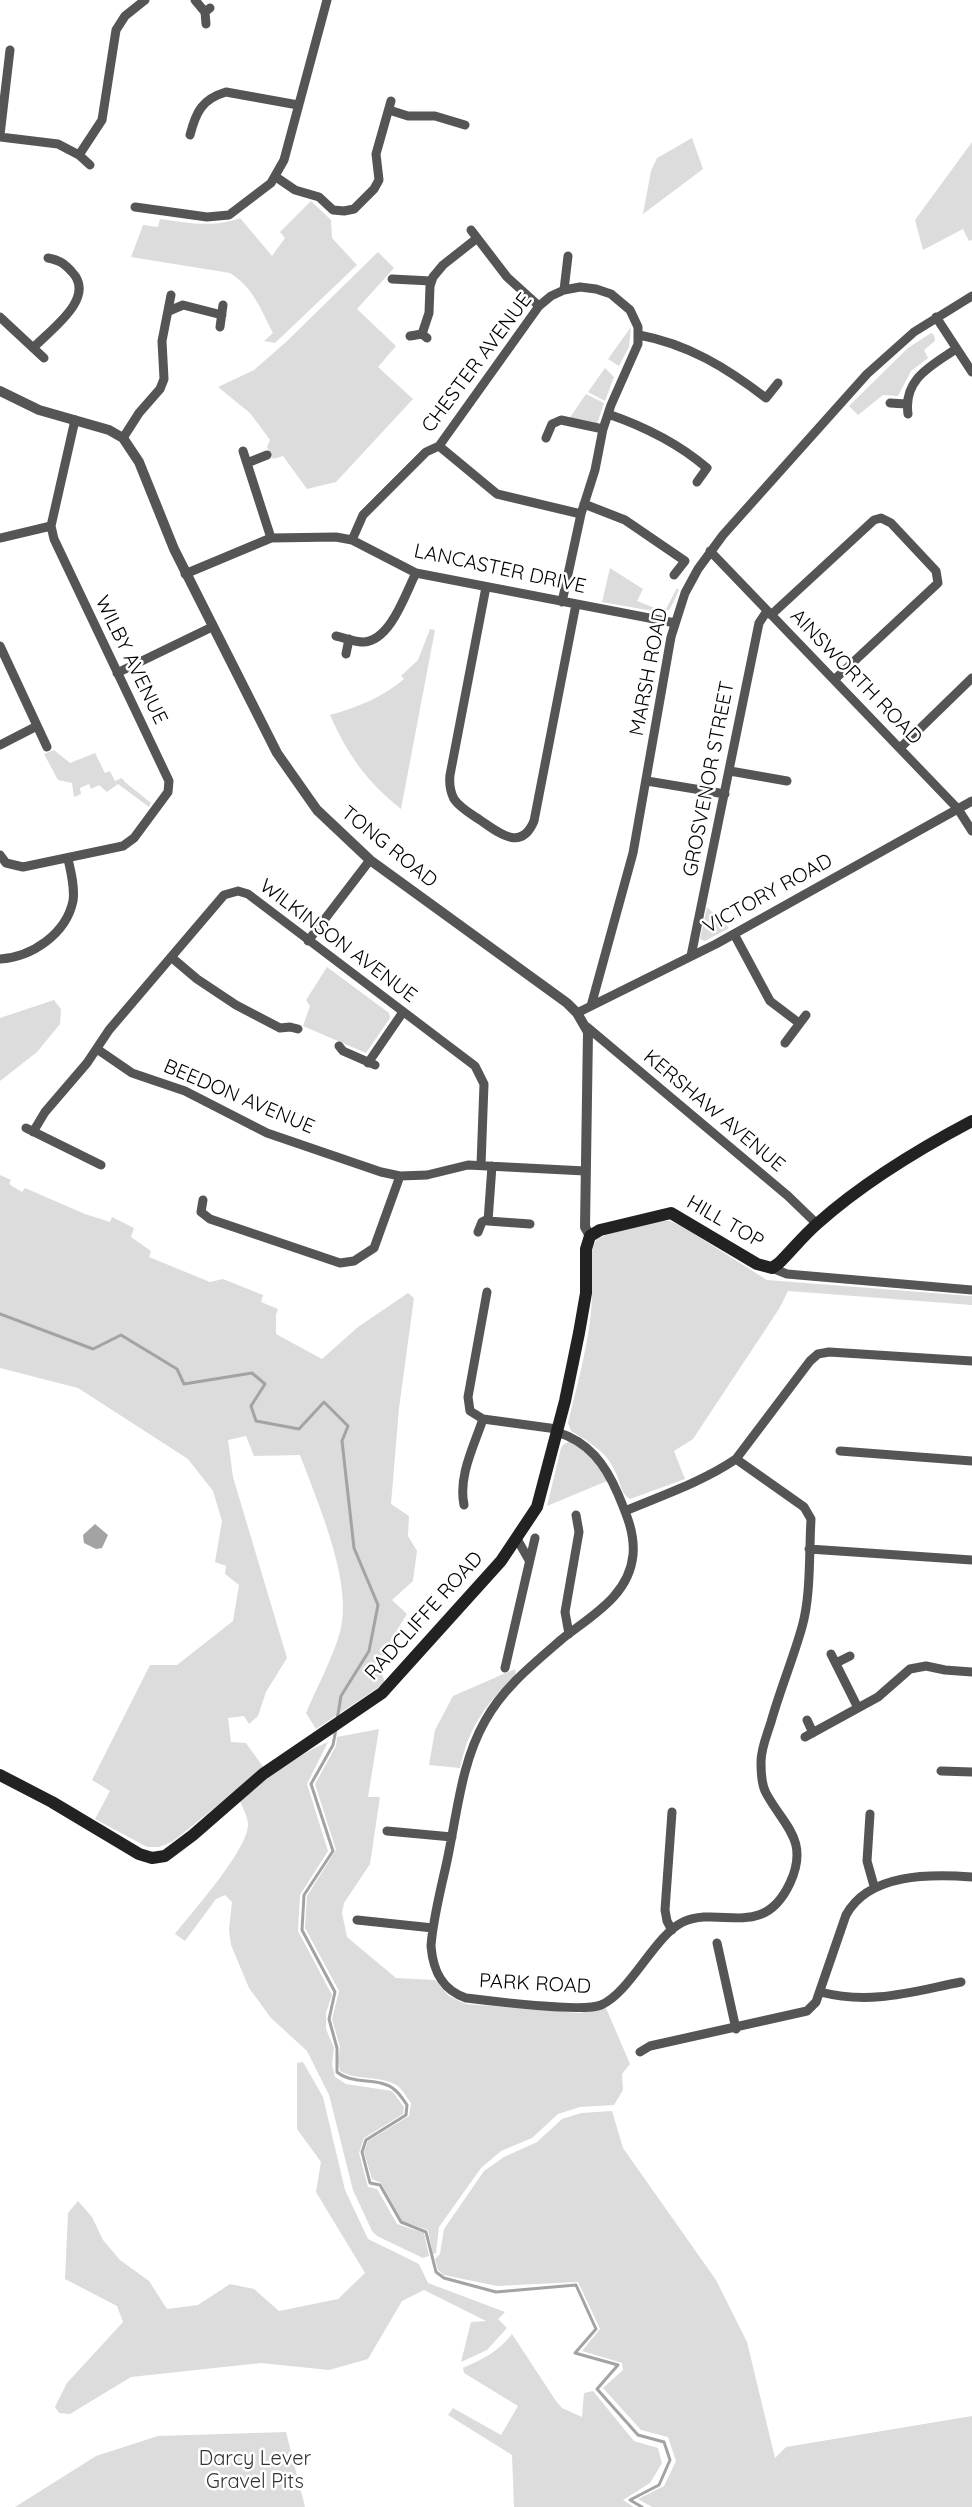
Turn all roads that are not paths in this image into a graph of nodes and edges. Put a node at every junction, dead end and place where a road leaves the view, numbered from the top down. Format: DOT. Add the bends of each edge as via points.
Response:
graph roads {
  1 [pos="145,0"];
  2 [pos="195,0"];
  3 [pos="327,0"];
  4 [pos="206,24"];
  5 [pos="10,50"];
  6 [pos="3,71"];
  7 [pos="298,105"];
  8 [pos="465,124"];
  9 [pos="190,135"];
  10 [pos="0,136"];
  11 [pos="79,155"];
  12 [pos="90,165"];
  13 [pos="276,177"];
  14 [pos="135,207"];
  15 [pos="153,210"];
  16 [pos="151,221"];
  17 [pos="568,256"];
  18 [pos="48,258"];
  19 [pos="392,279"];
  20 [pos="431,281"];
  21 [pos="564,290"];
  22 [pos="171,295"];
  23 [pos="972,296"];
  24 [pos="539,306"];
  25 [pos="169,310"];
  26 [pos="0,317"];
  27 [pos="936,317"];
  28 [pos="220,327"];
  29 [pos="639,335"];
  30 [pos="410,336"];
  31 [pos="33,348"];
  32 [pos="956,349"];
  33 [pos="44,358"];
  34 [pos="972,372"];
  35 [pos="778,383"];
  36 [pos="0,391"];
  37 [pos="890,403"];
  38 [pos="608,414"];
  39 [pos="75,420"];
  40 [pos="603,429"];
  41 [pos="123,438"];
  42 [pos="546,438"];
  43 [pos="439,446"];
  44 [pos="243,452"];
  45 [pos="267,455"];
  46 [pos="247,464"];
  47 [pos="697,482"];
  48 [pos="584,504"];
  49 [pos="581,514"];
  50 [pos="51,526"];
  51 [pos="0,538"];
  52 [pos="271,538"];
  53 [pos="352,540"];
  54 [pos="710,551"];
  55 [pos="416,573"];
  56 [pos="185,574"];
  57 [pos="674,575"];
  58 [pos="486,587"];
  59 [pos="562,602"];
  60 [pos="576,604"];
  61 [pos="769,613"];
  62 [pos="675,622"];
  63 [pos="212,627"];
  64 [pos="336,636"];
  65 [pos="349,639"];
  66 [pos="0,646"];
  67 [pos="346,654"];
  68 [pos="117,673"];
  69 [pos="972,678"];
  70 [pos="834,680"];
  71 [pos="37,726"];
  72 [pos="0,745"];
  73 [pos="47,747"];
  74 [pos="900,748"];
  75 [pos="730,771"];
  76 [pos="647,781"];
  77 [pos="787,781"];
  78 [pos="725,794"];
  79 [pos="972,801"];
  80 [pos="958,809"];
  81 [pos="972,831"];
  82 [pos="0,855"];
  83 [pos="68,859"];
  84 [pos="370,860"];
  85 [pos="734,934"];
  86 [pos="308,941"];
  87 [pos="692,956"];
  88 [pos="171,957"];
  89 [pos="0,959"];
  90 [pos="591,1006"];
  91 [pos="403,1012"];
  92 [pos="577,1012"];
  93 [pos="587,1027"];
  94 [pos="298,1029"];
  95 [pos="785,1043"];
  96 [pos="339,1046"];
  97 [pos="97,1049"];
  98 [pos="972,1121"];
  99 [pos="105,1154"];
  100 [pos="481,1165"];
  101 [pos="492,1166"];
  102 [pos="585,1171"];
  103 [pos="400,1176"];
  104 [pos="203,1200"];
  105 [pos="488,1219"];
  106 [pos="530,1224"];
  107 [pos="817,1224"];
  108 [pos="478,1232"];
  109 [pos="590,1236"];
  110 [pos="772,1268"];
  111 [pos="972,1290"];
  112 [pos="487,1292"];
  113 [pos="972,1361"];
  114 [pos="483,1419"];
  115 [pos="557,1430"];
  116 [pos="840,1451"];
  117 [pos="736,1459"];
  118 [pos="972,1461"];
  119 [pos="464,1505"];
  120 [pos="625,1511"];
  121 [pos="576,1515"];
  122 [pos="534,1538"];
  123 [pos="517,1539"];
  124 [pos="809,1549"];
  125 [pos="529,1560"];
  126 [pos="972,1560"];
  127 [pos="569,1634"];
  128 [pos="850,1656"];
  129 [pos="505,1668"];
  130 [pos="972,1672"];
  131 [pos="858,1708"];
  132 [pos="807,1719"];
  133 [pos="942,1771"];
  134 [pos="972,1772"];
  135 [pos="0,1775"];
  136 [pos="672,1812"];
  137 [pos="870,1814"];
  138 [pos="387,1831"];
  139 [pos="452,1837"];
  140 [pos="972,1877"];
  141 [pos="873,1886"];
  142 [pos="357,1920"];
  143 [pos="375,1922"];
  144 [pos="433,1928"];
  145 [pos="672,1930"];
  146 [pos="374,1933"];
  147 [pos="717,1944"];
  148 [pos="961,1982"];
  149 [pos="820,1992"];
  150 [pos="736,2029"];
  151 [pos="640,2052"];
  1 -- 11 [label="street" via="125,16 116,30 102,120"];
  2 -- 4 [label="street" via="208,10"];
  3 -- 7 [label="street"];
  5 -- 6 [label="street"];
  6 -- 10 [label="street"];
  7 -- 9 [label="street" via="226,92 199,107"];
  7 -- 13 [label="street"];
  8 -- 13 [label="street" via="448,124 435,116 408,116 390,105 376,154 377,185 354,209 333,210 319,197 295,190"];
  10 -- 11 [label="street" via="58,144"];
  11 -- 12 [label="street"];
  13 -- 15 [label="street" via="229,214 207,218"];
  14 -- 15 [label="street"];
  15 -- 16 [label="street"];
  17 -- 21 [label="street"];
  18 -- 31 [label="street" via="60,260 75,274 80,294 74,306"];
  19 -- 20 [label="street"];
  20 -- 24 [label="street" via="473,235 516,287"];
  20 -- 30 [label="street" via="425,336"];
  21 -- 24 [label="street, CHESTER AVENUE"];
  21 -- 29 [label="street" via="580,287 611,294 630,309"];
  22 -- 25 [label="street"];
  23 -- 27 [label="street, MARSH ROAD"];
  24 -- 43 [label="street, CHESTER AVENUE"];
  25 -- 28 [label="street" via="183,305 222,310"];
  25 -- 41 [label="street" via="162,341 164,379"];
  26 -- 31 [label="street"];
  27 -- 32 [label="street"];
  27 -- 54 [label="street, MARSH ROAD" via="899,344 846,397"];
  29 -- 35 [label="street" via="688,348 717,363 766,398"];
  29 -- 38 [label="street"];
  31 -- 33 [label="street"];
  32 -- 34 [label="street"];
  32 -- 37 [label="street" via="917,376 908,394 907,409"];
  36 -- 39 [label="street" via="39,411"];
  38 -- 40 [label="street"];
  38 -- 47 [label="street" via="693,457 707,468"];
  39 -- 41 [label="street"];
  39 -- 50 [label="street, WILBY AVENUE"];
  40 -- 42 [label="street" via="561,420 552,424"];
  40 -- 48 [label="street"];
  41 -- 56 [label="street, TONG ROAD" via="139,462"];
  43 -- 49 [label="street" via="497,494"];
  43 -- 53 [label="street, CHESTER AVENUE" via="426,452 363,515"];
  44 -- 46 [label="street"];
  45 -- 46 [label="street"];
  46 -- 52 [label="street"];
  48 -- 49 [label="street"];
  48 -- 57 [label="street" via="625,520 685,561"];
  49 -- 59 [label="street"];
  50 -- 51 [label="street"];
  50 -- 68 [label="street, WILBY AVENUE" via="58,551"];
  52 -- 53 [label="street, LANCASTER DRIVE"];
  52 -- 56 [label="street, LANCASTER DRIVE"];
  53 -- 55 [label="street, LANCASTER DRIVE"];
  54 -- 61 [label="street, AINSWORTH ROAD"];
  54 -- 62 [label="street, MARSH ROAD" via="685,592"];
  55 -- 58 [label="street, LANCASTER DRIVE"];
  55 -- 65 [label="street" via="384,632 372,640"];
  56 -- 63 [label="street, TONG ROAD"];
  58 -- 59 [label="street, LANCASTER DRIVE"];
  58 -- 60 [label="street" via="450,787 463,808 512,838 528,832 534,821"];
  59 -- 60 [label="street, LANCASTER DRIVE"];
  60 -- 62 [label="street, LANCASTER DRIVE"];
  61 -- 70 [label="street, AINSWORTH ROAD"];
  61 -- 70 [label="street" via="874,520 881,518 891,523 936,571 938,583"];
  61 -- 75 [label="street, GROSVENOR STREET" via="759,623"];
  62 -- 76 [label="street, MARSH ROAD"];
  63 -- 68 [label="street"];
  63 -- 84 [label="street, TONG ROAD" via="277,753 302,790 331,825"];
  64 -- 65 [label="street"];
  65 -- 67 [label="street"];
  66 -- 71 [label="street"];
  68 -- 83 [label="street, WILBY AVENUE" via="169,781 168,792 129,843"];
  69 -- 74 [label="street"];
  70 -- 74 [label="street, AINSWORTH ROAD"];
  71 -- 72 [label="street"];
  71 -- 73 [label="street"];
  74 -- 80 [label="street, AINSWORTH ROAD"];
  75 -- 77 [label="street"];
  75 -- 78 [label="street, GROSVENOR STREET"];
  76 -- 78 [label="street"];
  76 -- 90 [label="street, MARSH ROAD" via="633,853"];
  78 -- 87 [label="street, GROSVENOR STREET"];
  79 -- 80 [label="street, VICTORY ROAD"];
  80 -- 81 [label="street, AINSWORTH ROAD"];
  80 -- 85 [label="street, VICTORY ROAD"];
  82 -- 83 [label="street, WILBY AVENUE" via="6,863 17,867"];
  83 -- 89 [label="street" via="73,888 68,916 36,950"];
  84 -- 86 [label="street"];
  84 -- 92 [label="street, TONG ROAD"];
  85 -- 87 [label="street, VICTORY ROAD"];
  85 -- 95 [label="street" via="770,1001 802,1019"];
  86 -- 88 [label="street, WILKINSON AVENUE" via="248,894 232,891 224,895"];
  86 -- 91 [label="street, WILKINSON AVENUE"];
  87 -- 90 [label="street, VICTORY ROAD"];
  88 -- 94 [label="street" via="197,980 236,1005 280,1029"];
  88 -- 97 [label="street, WILKINSON AVENUE"];
  90 -- 92 [label="street, VICTORY ROAD"];
  91 -- 96 [label="street" via="371,1064"];
  91 -- 100 [label="street, WILKINSON AVENUE" via="481,1074"];
  92 -- 93 [label="street, TONG ROAD"];
  93 -- 102 [label="street"];
  93 -- 107 [label="street, KERSHAW AVENUE"];
  97 -- 99 [label="street, WILKINSON AVENUE" via="29,1130 100,1165"];
  97 -- 103 [label="street, BEEDON AVENUE" via="132,1072 185,1091 267,1132"];
  98 -- 107 [label="main road" via="882,1173"];
  100 -- 101 [label="street, BEEDON AVENUE"];
  100 -- 103 [label="street, BEEDON AVENUE"];
  101 -- 102 [label="street, BEEDON AVENUE"];
  101 -- 105 [label="street"];
  102 -- 109 [label="street" via="585,1227"];
  103 -- 104 [label="street" via="374,1248 354,1261 340,1263 210,1219 201,1212"];
  105 -- 106 [label="street" via="491,1223"];
  105 -- 108 [label="street"];
  107 -- 110 [label="main road"];
  109 -- 110 [label="main road, HILL TOP" via="600,1230 671,1213 757,1264"];
  109 -- 115 [label="main road, RADCLIFFE ROAD" via="585,1249 586,1293"];
  110 -- 111 [label="street" via="787,1274"];
  112 -- 114 [label="street" via="467,1404 470,1412"];
  113 -- 117 [label="street" via="818,1354"];
  114 -- 115 [label="street"];
  114 -- 119 [label="street" via="465,1472 461,1491"];
  115 -- 120 [label="street, PARK ROAD" via="597,1456"];
  115 -- 123 [label="main road, RADCLIFFE ROAD" via="537,1507"];
  116 -- 118 [label="street"];
  117 -- 120 [label="street" via="688,1485"];
  117 -- 124 [label="street, PARK ROAD" via="804,1507 811,1519"];
  120 -- 127 [label="street, PARK ROAD" via="632,1531 633,1553 625,1581 614,1598"];
  121 -- 127 [label="street" via="579,1532 565,1612"];
  122 -- 125 [label="street"];
  123 -- 125 [label="street"];
  123 -- 135 [label="main road, RADCLIFFE ROAD" via="382,1694 263,1774 165,1856 139,1854"];
  124 -- 126 [label="street"];
  124 -- 145 [label="street, PARK ROAD" via="803,1623 761,1760 766,1793 794,1836 796,1863 791,1881 779,1900 761,1913 742,1919 696,1918"];
  125 -- 129 [label="street"];
  127 -- 139 [label="street, PARK ROAD" via="513,1682 483,1724 468,1760"];
  128 -- 131 [label="street" via="833,1659"];
  130 -- 131 [label="street" via="919,1666"];
  131 -- 132 [label="street" via="809,1735"];
  133 -- 134 [label="street"];
  136 -- 145 [label="street" via="665,1910"];
  137 -- 141 [label="street" via="867,1861"];
  138 -- 139 [label="street" via="402,1828"];
  139 -- 144 [label="street, PARK ROAD"];
  140 -- 141 [label="street"];
  141 -- 149 [label="street" via="854,1902 846,1915"];
  142 -- 143 [label="street"];
  143 -- 144 [label="street"];
  143 -- 146 [label="street"];
  144 -- 145 [label="street, PARK ROAD" via="432,1956 438,1975 450,1991 475,1999 579,2008 607,2001"];
  147 -- 150 [label="street" via="717,1969"];
  148 -- 149 [label="street" via="872,1999 842,1998"];
  149 -- 150 [label="street" via="807,2012"];
  150 -- 151 [label="street" via="650,2046"];
}
